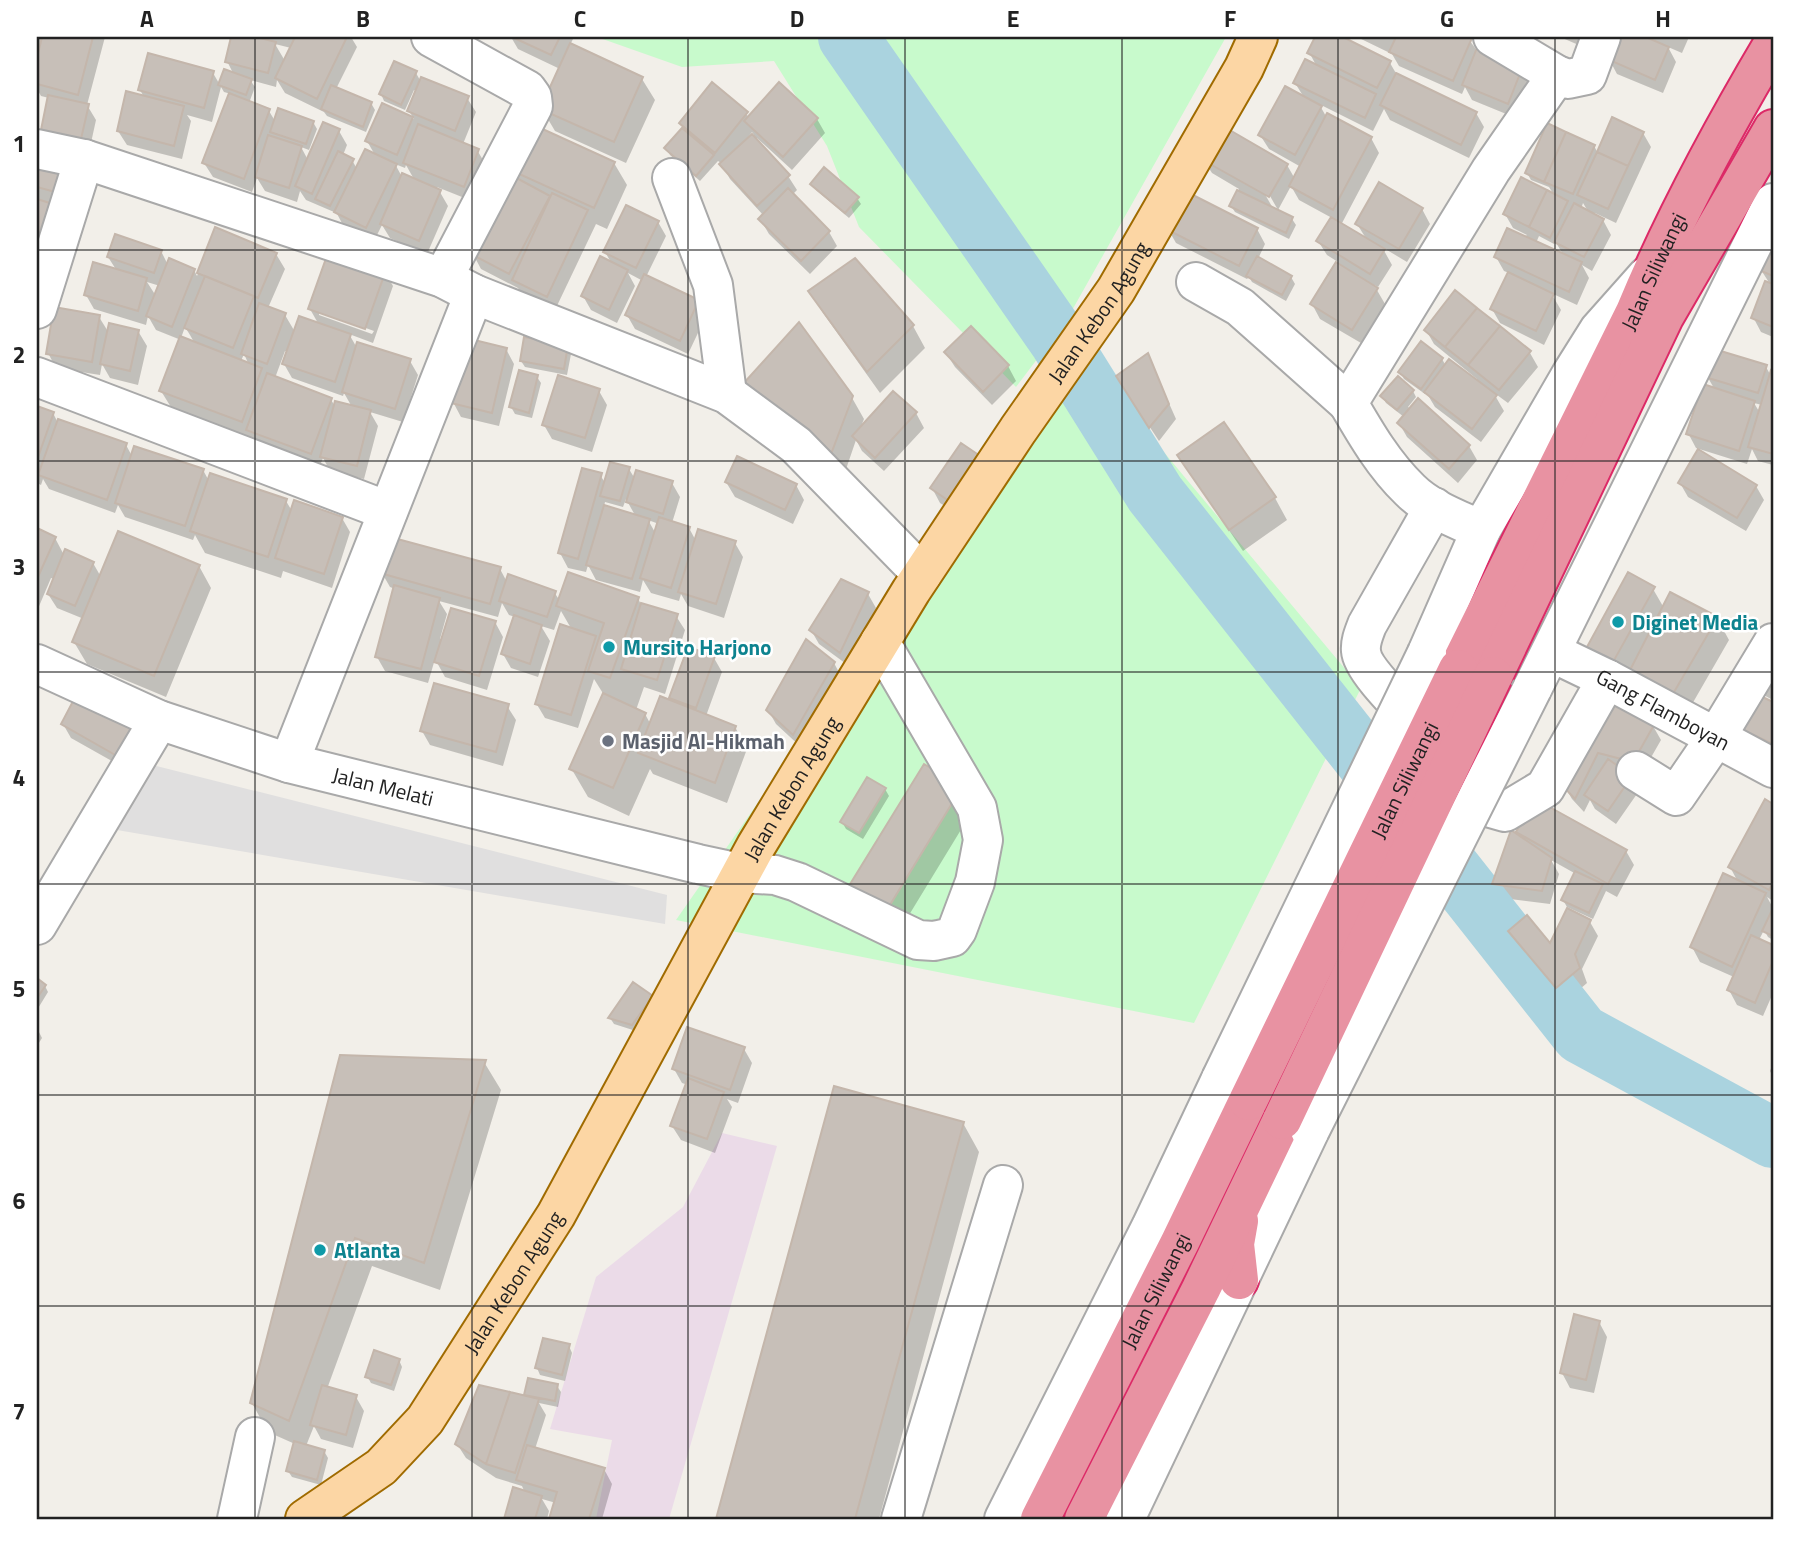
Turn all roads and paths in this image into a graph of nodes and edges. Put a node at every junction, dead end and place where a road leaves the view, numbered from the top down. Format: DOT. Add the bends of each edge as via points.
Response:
graph roads {
  1 [pos="431,37"];
  2 [pos="1258,37"];
  3 [pos="1493,37"];
  4 [pos="1601,37"];
  5 [pos="1773,44"];
  6 [pos="1557,75"];
  7 [pos="1768,137"];
  8 [pos="37,149"];
  9 [pos="84,159"];
  10 [pos="672,178"];
  11 [pos="1773,203"];
  12 [pos="1652,271"];
  13 [pos="1196,282"];
  14 [pos="459,286"];
  15 [pos="37,309"];
  16 [pos="37,377"];
  17 [pos="727,394"];
  18 [pos="1348,402"];
  19 [pos="1434,507"];
  20 [pos="388,511"];
  21 [pos="1481,530"];
  22 [pos="922,574"];
  23 [pos="880,642"];
  24 [pos="1773,643"];
  25 [pos="1550,652"];
  26 [pos="37,664"];
  27 [pos="1459,666"];
  28 [pos="1608,679"];
  29 [pos="159,720"];
  30 [pos="1715,739"];
  31 [pos="289,763"];
  32 [pos="1773,768"];
  33 [pos="1636,771"];
  34 [pos="740,873"];
  35 [pos="38,920"];
  36 [pos="1296,1125"];
  37 [pos="1003,1185"];
  38 [pos="1243,1202"];
  39 [pos="1165,1234"];
  40 [pos="1234,1292"];
  41 [pos="1175,1340"];
  42 [pos="255,1437"];
  43 [pos="237,1519"];
  44 [pos="305,1519"];
  45 [pos="901,1519"];
  46 [pos="1004,1519"];
  47 [pos="1040,1519"];
  48 [pos="1084,1519"];
  49 [pos="1125,1519"];
  1 -- 14 [label="street" via="532,97 533,106"];
  2 -- 22 [label="main road, Jalan Kebon Agung" via="1116,290"];
  3 -- 6 [label="street"];
  4 -- 6 [label="street" via="1587,75 1569,79"];
  5 -- 12 [label="highway, Jalan Siliwangi"];
  6 -- 18 [label="street" via="1491,170"];
  7 -- 27 [label="highway, Jalan Siliwangi"];
  8 -- 9 [label="street"];
  9 -- 14 [label="street"];
  9 -- 15 [label="street"];
  10 -- 17 [label="street" via="713,285"];
  11 -- 25 [label="street"];
  12 -- 21 [label="street" via="1599,330"];
  12 -- 27 [label="highway, Jalan Siliwangi"];
  13 -- 18 [label="street" via="1240,307"];
  14 -- 17 [label="street"];
  14 -- 20 [label="street" via="402,480"];
  16 -- 20 [label="street"];
  17 -- 22 [label="street" via="796,445"];
  18 -- 19 [label="street" via="1374,448 1411,491"];
  19 -- 21 [label="street"];
  19 -- 28 [label="street" via="1367,625 1360,653 1375,678 1491,808 1505,812 1545,789"];
  20 -- 31 [label="street"];
  21 -- 27 [label="street"];
  22 -- 23 [label="main road, Jalan Kebon Agung"];
  23 -- 34 [label="main road, Jalan Kebon Agung"];
  23 -- 34 [label="street, Jalan Melati" via="977,808 983,841 975,882 957,930 952,937 918,940 797,882"];
  24 -- 30 [label="street"];
  25 -- 28 [label="street, Gang Flamboyan"];
  25 -- 36 [label="street, bridge"];
  26 -- 29 [label="street, Jalan Melati"];
  27 -- 36 [label="highway, Jalan Siliwangi, bridge"];
  27 -- 39 [label="highway, Jalan Siliwangi, bridge" via="1235,1090"];
  28 -- 30 [label="street, Gang Flamboyan"];
  29 -- 31 [label="street, Jalan Melati"];
  29 -- 35 [label="street"];
  30 -- 32 [label="street, Gang Flamboyan"];
  30 -- 33 [label="street" via="1676,796"];
  31 -- 34 [label="street, Jalan Melati"];
  34 -- 44 [label="main road, Jalan Kebon Agung" via="556,1215 425,1420 381,1467"];
  36 -- 38 [label="highway, Jalan Siliwangi"];
  36 -- 40 [label="street"];
  37 -- 45 [label="street"];
  38 -- 40 [label="highway" via="1235,1244"];
  38 -- 41 [label="highway, Jalan Siliwangi"];
  39 -- 46 [label="street"];
  39 -- 47 [label="highway, Jalan Siliwangi"];
  40 -- 41 [label="highway"];
  40 -- 49 [label="street"];
  41 -- 48 [label="highway, Jalan Siliwangi"];
  42 -- 43 [label="street"];
}
